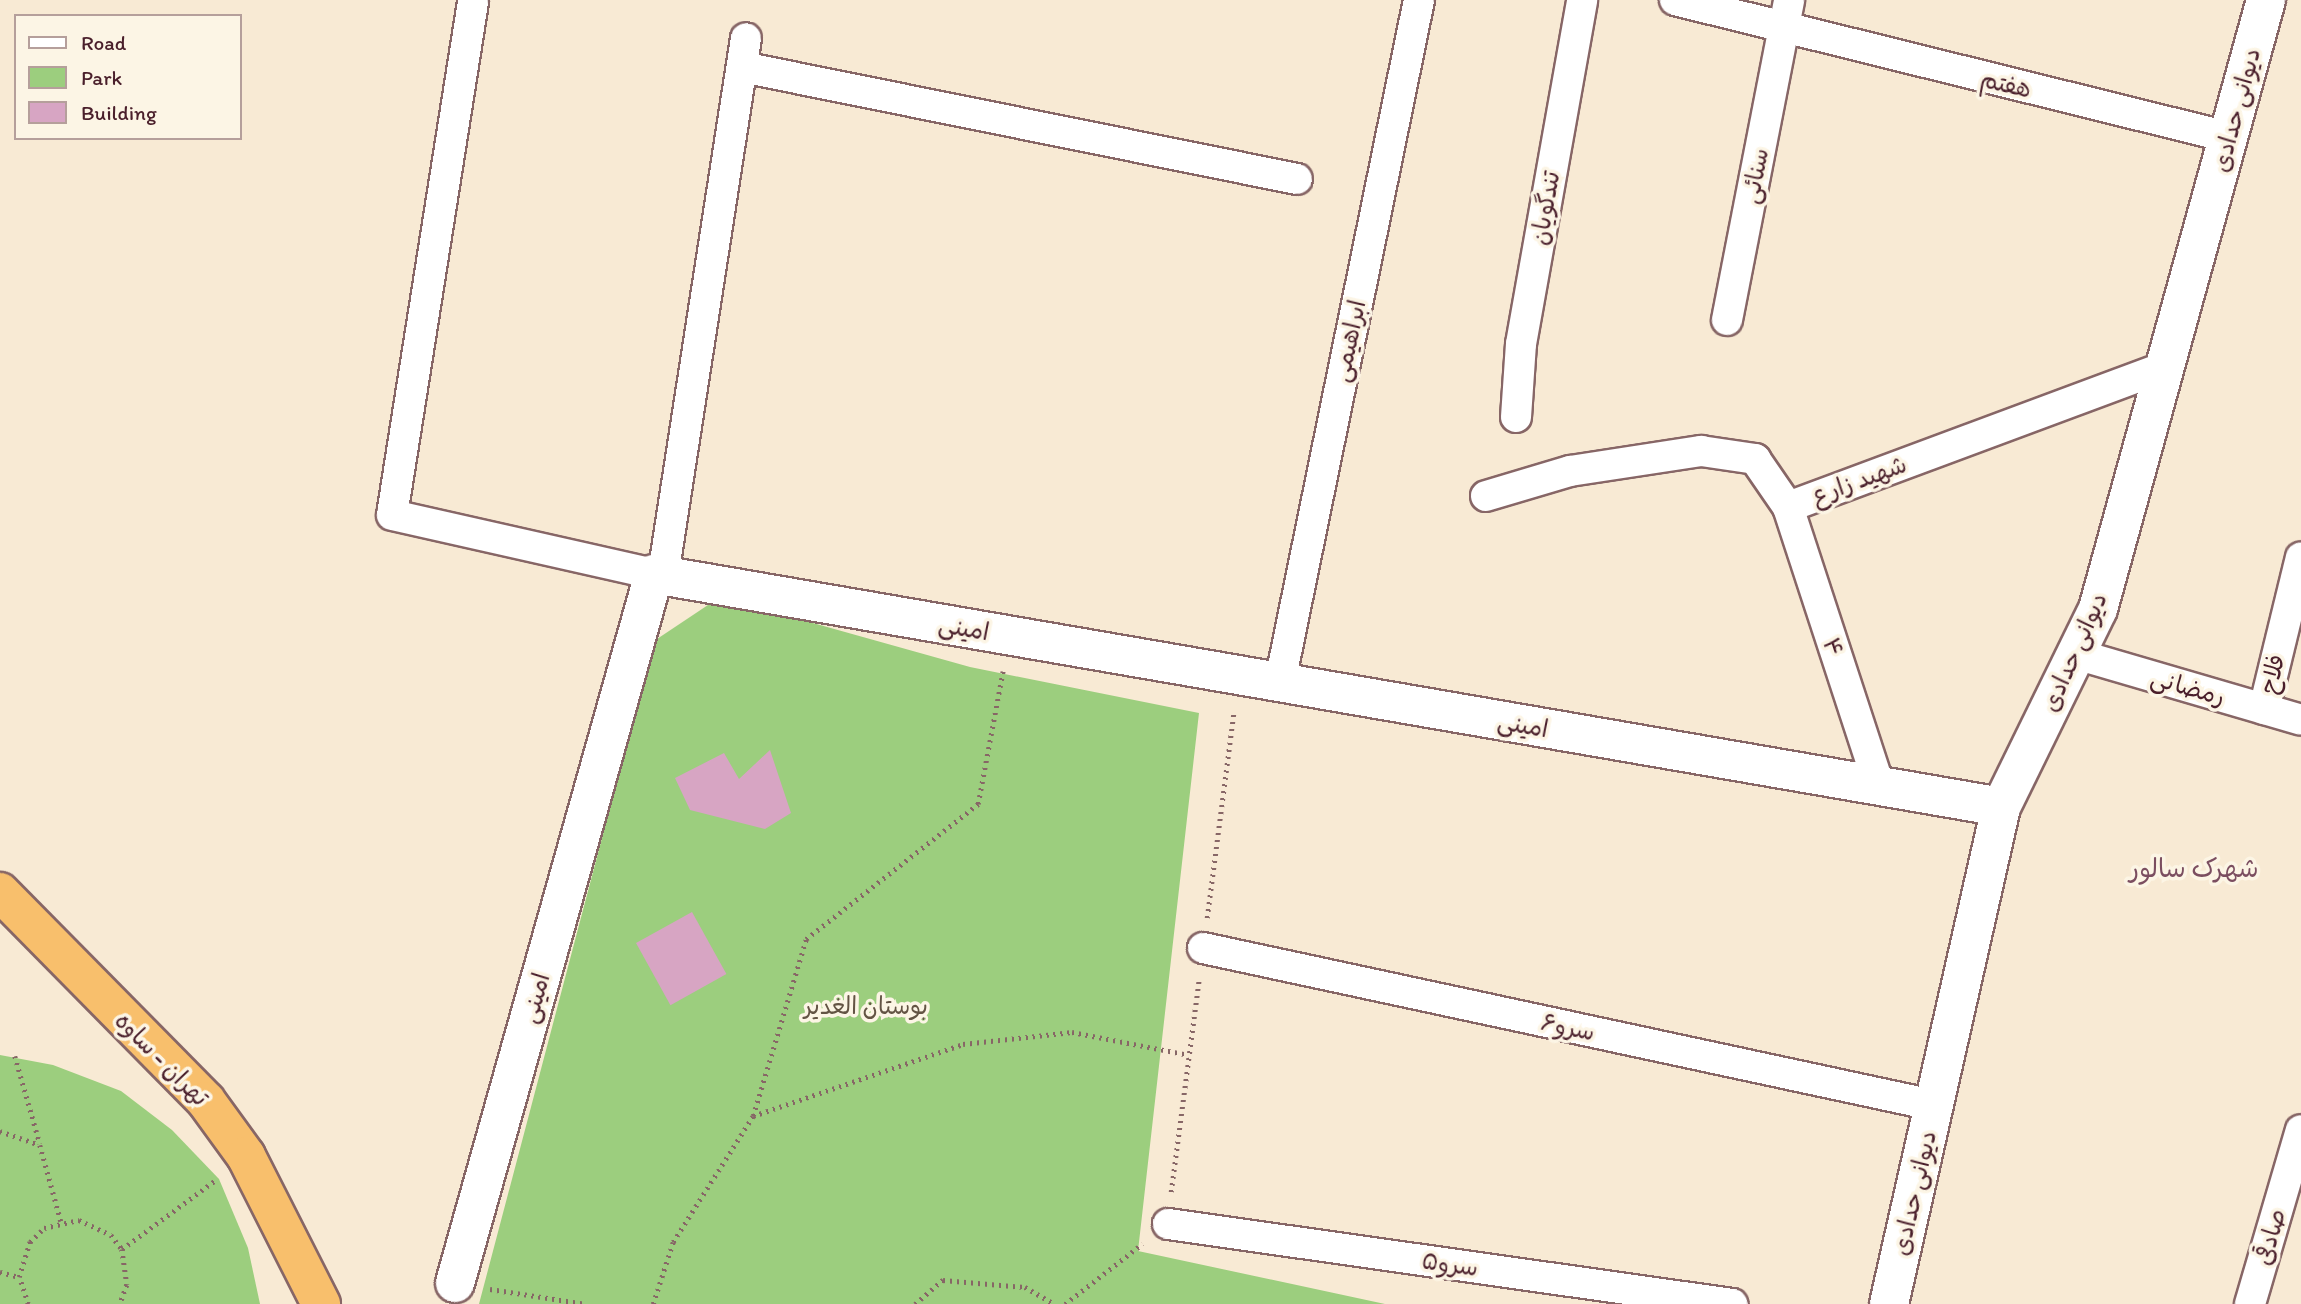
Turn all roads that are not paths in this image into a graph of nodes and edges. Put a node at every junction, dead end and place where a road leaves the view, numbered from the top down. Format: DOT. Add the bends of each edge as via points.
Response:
graph roads {
  1 [pos="1419,0"];
  2 [pos="1582,0"];
  3 [pos="1675,0"];
  4 [pos="1789,0"];
  5 [pos="2266,0"];
  6 [pos="473,2"];
  7 [pos="1784,32"];
  8 [pos="746,38"];
  9 [pos="742,67"];
  10 [pos="2228,136"];
  11 [pos="1297,178"];
  12 [pos="1727,320"];
  13 [pos="2164,367"];
  14 [pos="1516,416"];
  15 [pos="1486,496"];
  16 [pos="1788,507"];
  17 [pos="2301,557"];
  18 [pos="658,574"];
  19 [pos="2076,654"];
  20 [pos="1280,682"];
  21 [pos="2264,709"];
  22 [pos="2301,720"];
  23 [pos="1879,786"];
  24 [pos="2001,807"];
  25 [pos="0,892"];
  26 [pos="1203,948"];
  27 [pos="1933,1105"];
  28 [pos="2301,1130"];
  29 [pos="1168,1224"];
  30 [pos="295,1247"];
  31 [pos="455,1283"];
  32 [pos="306,1304"];
  33 [pos="321,1304"];
  34 [pos="1732,1304"];
  35 [pos="1889,1304"];
  36 [pos="2250,1304"];
  1 -- 20 [label="street, ابراهیمی"];
  2 -- 14 [label="street, تندگویان" via="1521,344"];
  3 -- 7 [label="street, هفتم"];
  4 -- 7 [label="street, سنائی"];
  5 -- 10 [label="street, دیوانی حدادی"];
  6 -- 18 [label="street" via="392,515"];
  7 -- 10 [label="street, هفتم"];
  7 -- 12 [label="street, سنائی"];
  8 -- 9 [label="street"];
  9 -- 11 [label="street"];
  9 -- 18 [label="street"];
  10 -- 13 [label="street, دیوانی حدادی"];
  13 -- 16 [label="street, شهید زارع"];
  13 -- 19 [label="street, دیوانی حدادی" via="2098,609"];
  15 -- 16 [label="street, شهید زارع" via="1570,471 1701,451 1755,459"];
  16 -- 23 [label="street, ۴"];
  17 -- 21 [label="street, فلاح"];
  18 -- 20 [label="street, امینی"];
  18 -- 31 [label="street, امینی"];
  19 -- 21 [label="street, رمضانی"];
  19 -- 24 [label="street, دیوانی حدادی"];
  20 -- 23 [label="street, امینی"];
  21 -- 22 [label="street, رمضانی"];
  23 -- 24 [label="street, امینی"];
  24 -- 27 [label="street, دیوانی حدادی"];
  25 -- 30 [label="highway, تهران - ساوه" via="206,1101 246,1156"];
  26 -- 27 [label="street, سرو۶"];
  27 -- 35 [label="street, دیوانی حدادی"];
  28 -- 36 [label="street, صادقی"];
  29 -- 34 [label="street, سرو۵"];
  30 -- 32 [label="highway"];
  30 -- 33 [label="highway"];
}
